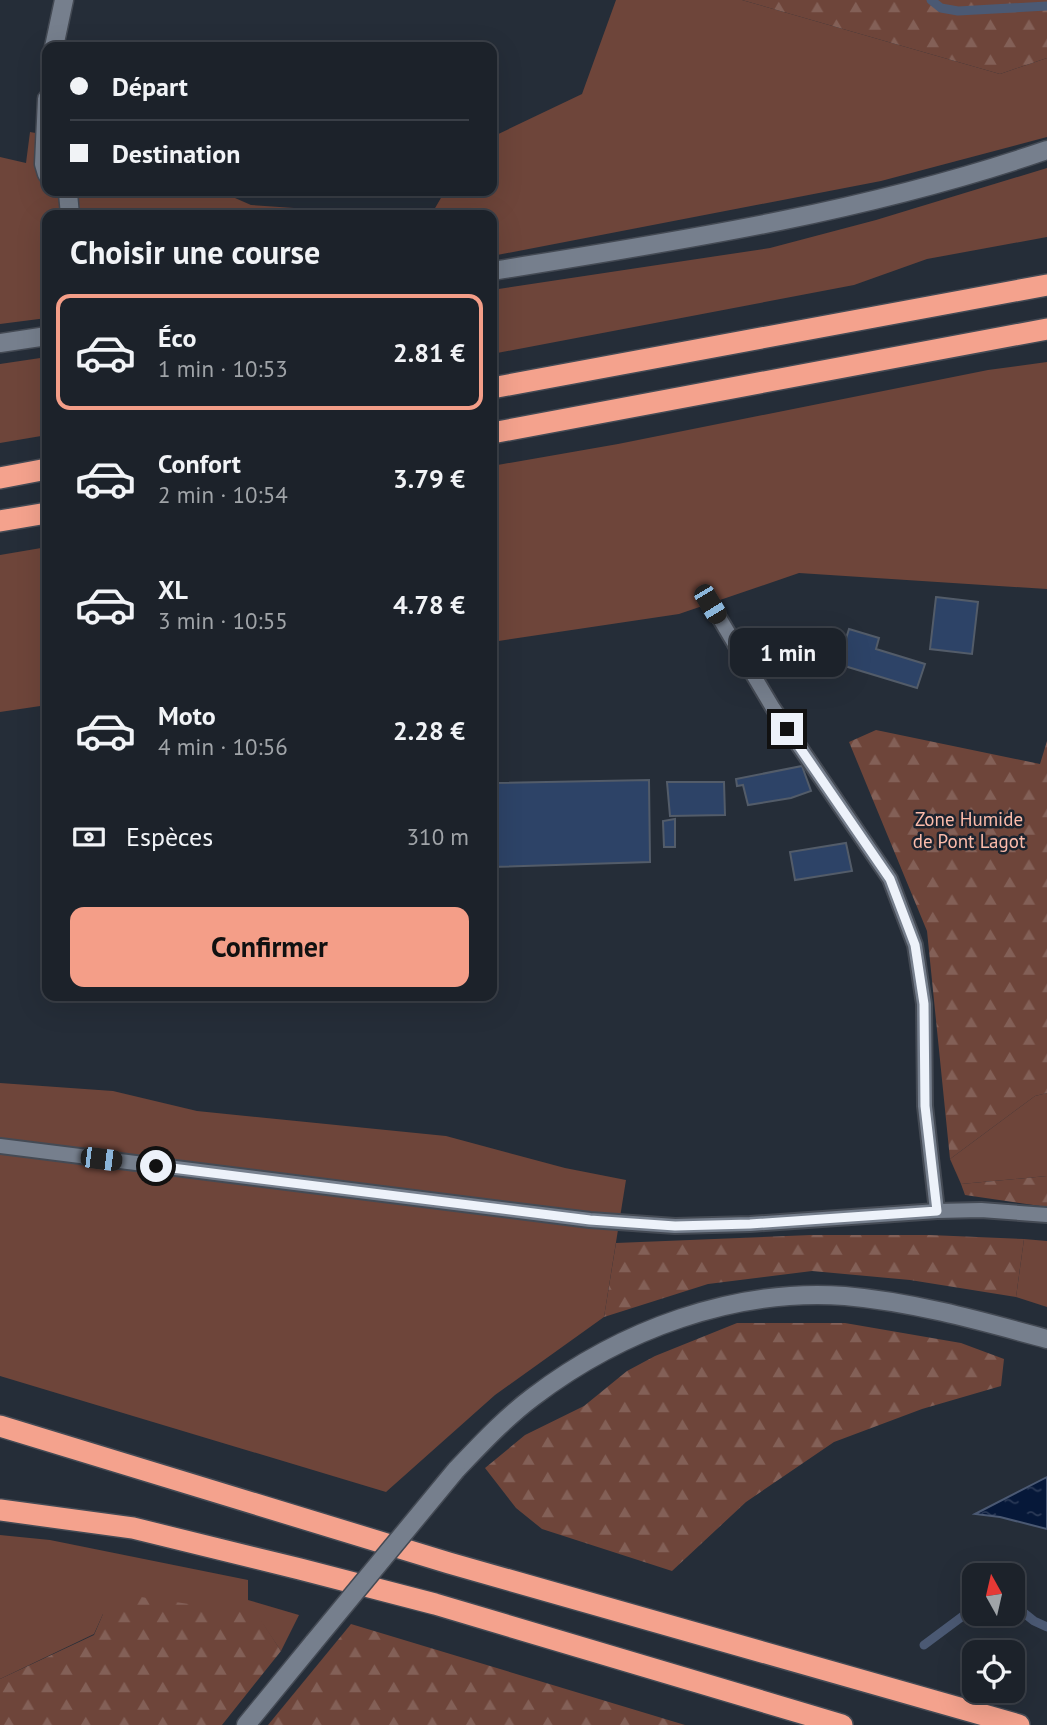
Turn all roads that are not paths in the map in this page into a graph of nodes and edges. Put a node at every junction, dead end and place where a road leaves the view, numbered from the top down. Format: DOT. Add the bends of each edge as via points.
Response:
graph roads {
  1 [pos="64,0"];
  2 [pos="55,42"];
  3 [pos="1047,150"];
  4 [pos="497,270"];
  5 [pos="1047,285"];
  6 [pos="1047,329"];
  7 [pos="42,337"];
  8 [pos="0,343"];
  9 [pos="497,387"];
  10 [pos="497,432"];
  11 [pos="42,470"];
  12 [pos="0,478"];
  13 [pos="42,514"];
  14 [pos="0,521"];
  15 [pos="710,604"];
  16 [pos="0,1146"];
  17 [pos="937,1211"];
  18 [pos="1047,1215"];
  19 [pos="1047,1339"];
  20 [pos="0,1426"];
  21 [pos="0,1510"];
  22 [pos="246,1725"];
  23 [pos="842,1725"];
  24 [pos="1019,1725"];
  1 -- 2 [label="street"];
  3 -- 4 [label="street" via="960,178 795,219"];
  5 -- 9 [label="highway"];
  6 -- 10 [label="highway"];
  7 -- 8 [label="street"];
  11 -- 12 [label="highway"];
  13 -- 14 [label="highway"];
  15 -- 17 [label="lane" via="773,708 890,879 915,945 924,1004 925,1106"];
  16 -- 17 [label="lane" via="651,1224 750,1224"];
  17 -- 18 [label="lane"];
  19 -- 22 [label="street, bridge" via="905,1304 844,1296 786,1296 693,1314 613,1348 534,1397 456,1469"];
  20 -- 24 [label="highway" via="449,1563"];
  21 -- 23 [label="highway" via="133,1528 300,1569 435,1604"];
}
